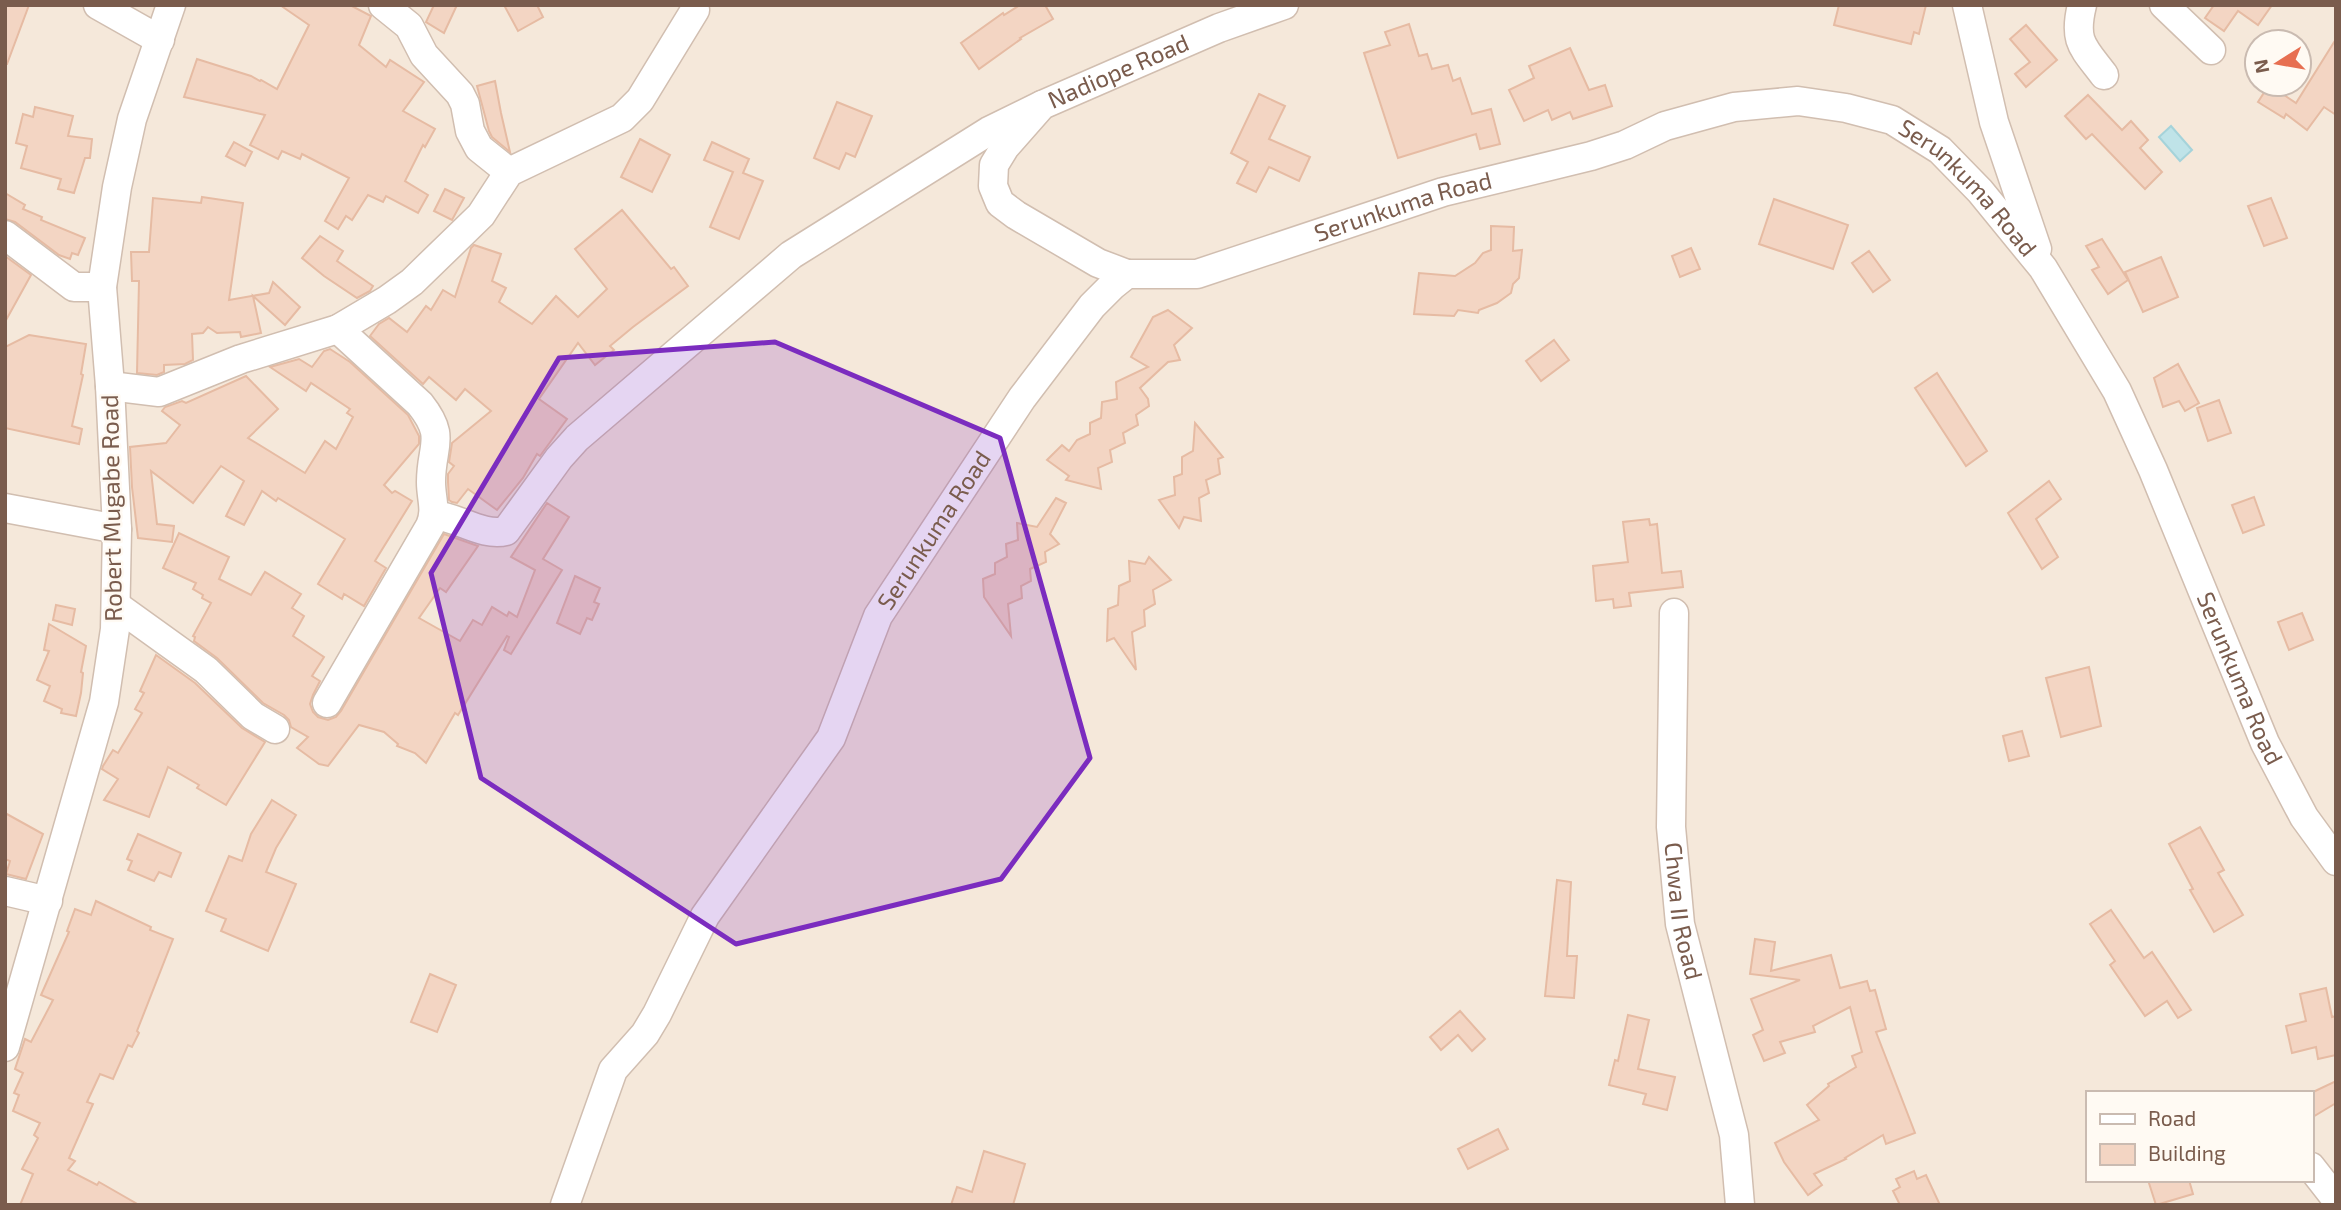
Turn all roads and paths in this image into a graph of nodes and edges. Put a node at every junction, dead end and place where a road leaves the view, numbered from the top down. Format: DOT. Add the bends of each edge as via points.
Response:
graph roads {
  1 [pos="98,5"];
  2 [pos="172,5"];
  3 [pos="383,5"];
  4 [pos="1284,5"];
  5 [pos="1967,5"];
  6 [pos="2081,5"];
  7 [pos="2164,5"];
  8 [pos="695,10"];
  9 [pos="159,40"];
  10 [pos="2211,50"];
  11 [pos="2104,75"];
  12 [pos="1042,104"];
  13 [pos="509,172"];
  14 [pos="5,235"];
  15 [pos="2043,268"];
  16 [pos="1127,274"];
  17 [pos="102,287"];
  18 [pos="338,329"];
  19 [pos="110,386"];
  20 [pos="5,508"];
  21 [pos="434,515"];
  22 [pos="117,529"];
  23 [pos="117,607"];
  24 [pos="1674,613"];
  25 [pos="327,703"];
  26 [pos="275,729"];
  27 [pos="2336,861"];
  28 [pos="5,891"];
  29 [pos="48,901"];
  30 [pos="5,1047"];
  31 [pos="2313,1170"];
  32 [pos="2336,1199"];
  33 [pos="565,1205"];
  34 [pos="1740,1205"];
  1 -- 9 [label="street"];
  2 -- 9 [label="street, Robert Mugabe Road"];
  3 -- 13 [label="street" via="409,26 425,55 460,94 479,148"];
  4 -- 12 [label="street, Nadiope Road"];
  5 -- 15 [label="street" via="1994,122"];
  6 -- 11 [label="street" via="2080,44"];
  7 -- 10 [label="street"];
  8 -- 13 [label="street" via="640,100 622,118"];
  9 -- 17 [label="street, Robert Mugabe Road" via="132,118"];
  12 -- 16 [label="street, Nadiope Road" via="994,165 993,186 1000,203 1098,263"];
  12 -- 21 [label="street" via="989,131 791,255 578,438 506,531 492,532"];
  13 -- 18 [label="street" via="481,215 421,275"];
  14 -- 17 [label="street" via="74,287"];
  15 -- 16 [label="street, Serunkuma Road" via="1940,150 1892,120 1798,101 1734,107 1690,118 1591,156 1443,192 1197,274"];
  15 -- 27 [label="street, Serunkuma Road" via="2127,414 2265,743 2304,817"];
  16 -- 33 [label="street, Serunkuma Road" via="1092,306 1022,398 878,616 831,738 705,916 657,1014 613,1070"];
  17 -- 19 [label="street, Robert Mugabe Road"];
  18 -- 19 [label="street" via="241,359 159,392"];
  18 -- 21 [label="street" via="430,417 437,444 431,483"];
  19 -- 22 [label="street, Robert Mugabe Road"];
  20 -- 22 [label="street"];
  21 -- 25 [label="street"];
  22 -- 23 [label="street, Robert Mugabe Road"];
  23 -- 26 [label="street" via="205,670 253,716"];
  23 -- 29 [label="street, Robert Mugabe Road" via="104,702"];
  24 -- 34 [label="street, Chwa II Road" via="1671,827 1680,924 1734,1135"];
  28 -- 29 [label="street"];
  29 -- 30 [label="street, Robert Mugabe Road"];
  31 -- 32 [label="street"];
}
